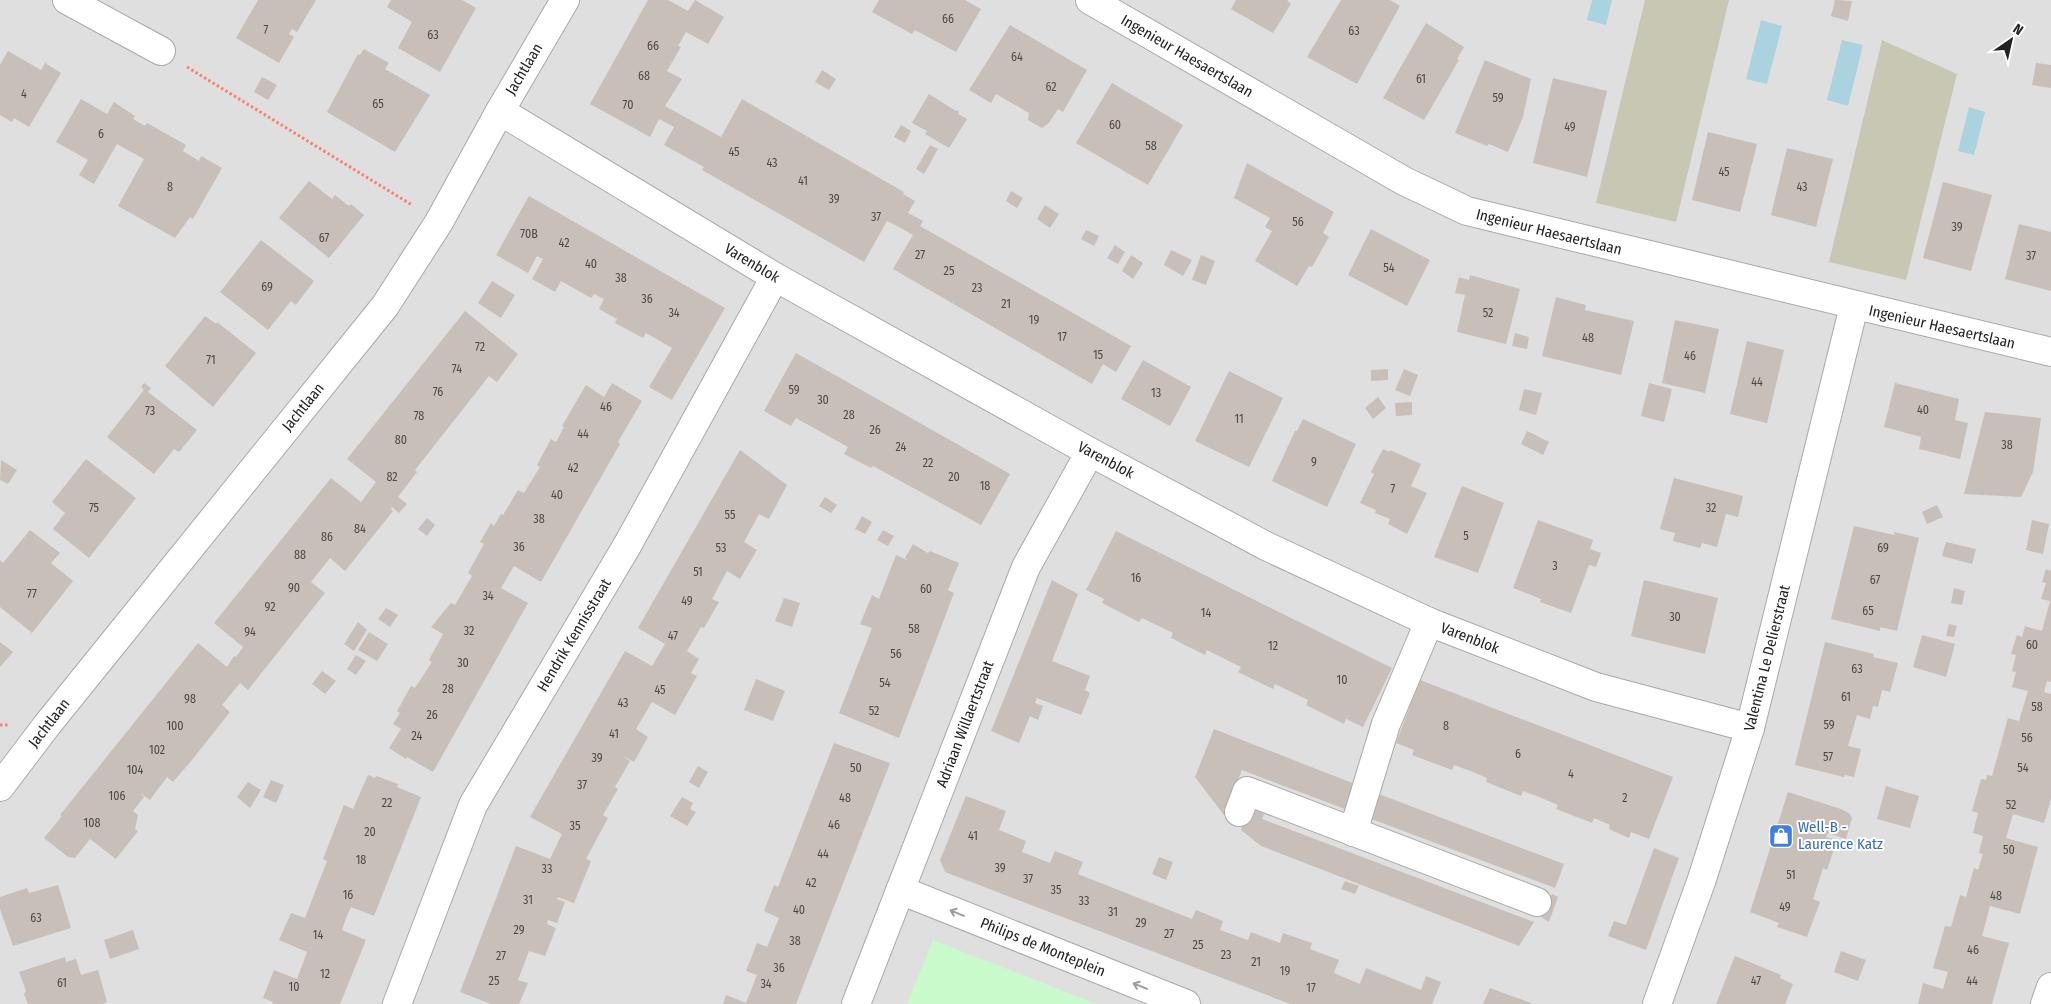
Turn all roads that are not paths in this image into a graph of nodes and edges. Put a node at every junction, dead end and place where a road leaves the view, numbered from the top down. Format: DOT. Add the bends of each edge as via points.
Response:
graph roads {
  1 [pos="67,0"];
  2 [pos="565,0"];
  3 [pos="1090,0"];
  4 [pos="161,52"];
  5 [pos="500,111"];
  6 [pos="775,277"];
  7 [pos="1854,306"];
  8 [pos="2051,352"];
  9 [pos="1090,452"];
  10 [pos="1429,622"];
  11 [pos="1750,728"];
  12 [pos="0,786"];
  13 [pos="1239,812"];
  14 [pos="1353,832"];
  15 [pos="900,890"];
  16 [pos="1537,902"];
  17 [pos="2051,987"];
  18 [pos="397,1004"];
  19 [pos="856,1004"];
  20 [pos="1186,1004"];
  21 [pos="1656,1004"];
  22 [pos="2045,1004"];
  1 -- 4 [label="street"];
  2 -- 5 [label="street, Jachtlaan"];
  3 -- 7 [label="street, Ingenieur Haesaertslaan" via="1404,181 1466,212"];
  5 -- 6 [label="street, Varenblok"];
  5 -- 12 [label="street, Jachtlaan" via="439,222 385,306"];
  6 -- 9 [label="street, Varenblok"];
  6 -- 18 [label="street, Hendrik Kennisstraat" via="628,544 473,805"];
  7 -- 8 [label="street, Ingenieur Haesaertslaan"];
  7 -- 11 [label="street, Valentina Le Delierstraat"];
  9 -- 10 [label="street, Varenblok" via="1266,546"];
  9 -- 15 [label="street, Adriaan Willaertstraat" via="1026,567"];
  10 -- 11 [label="street, Varenblok" via="1596,687"];
  10 -- 14 [label="street" via="1386,724"];
  11 -- 21 [label="street, Valentina Le Delierstraat" via="1702,879"];
  13 -- 14 [label="street" via="1246,791"];
  14 -- 16 [label="street"];
  15 -- 19 [label="street, Adriaan Willaertstraat"];
  20 -- 15 [label="street, Philips de Monteplein, one-way"];
  17 -- 22 [label="street"];
}
